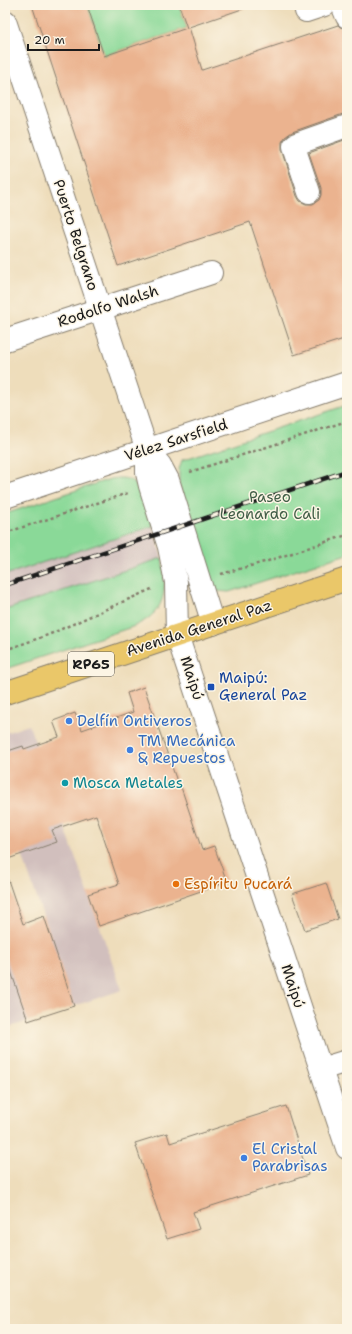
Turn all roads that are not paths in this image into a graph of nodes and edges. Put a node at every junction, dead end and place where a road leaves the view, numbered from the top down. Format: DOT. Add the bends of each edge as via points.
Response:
graph roads {
  1 [pos="342,5"];
  2 [pos="347,18"];
  3 [pos="5,21"];
  4 [pos="347,126"];
  5 [pos="309,192"];
  6 [pos="210,273"];
  7 [pos="100,308"];
  8 [pos="5,340"];
  9 [pos="347,383"];
  10 [pos="147,450"];
  11 [pos="159,483"];
  12 [pos="5,497"];
  13 [pos="347,579"];
  14 [pos="212,624"];
  15 [pos="177,635"];
  16 [pos="5,693"];
  17 [pos="347,1061"];
  18 [pos="321,1069"];
  19 [pos="347,1148"];
  1 -- 2 [label="street"];
  3 -- 7 [label="street, Puerto Belgrano"];
  4 -- 5 [label="street" via="295,145"];
  6 -- 7 [label="street, Rodolfo Walsh"];
  7 -- 8 [label="street, Rodolfo Walsh"];
  7 -- 10 [label="street, Puerto Belgrano"];
  9 -- 10 [label="street, Vélez Sarsfield"];
  10 -- 11 [label="street, Maipú" via="147,473"];
  10 -- 12 [label="street, Vélez Sarsfield"];
  11 -- 14 [label="street, Maipú"];
  11 -- 15 [label="street, Maipú" via="176,582"];
  13 -- 14 [label="main road, Avenida General Paz / RP65"];
  14 -- 15 [label="main road, Avenida General Paz / RP65"];
  15 -- 16 [label="main road, Avenida General Paz / RP65"];
  15 -- 18 [label="street, Maipú"];
  17 -- 18 [label="street"];
  18 -- 19 [label="street, Maipú"];
}
